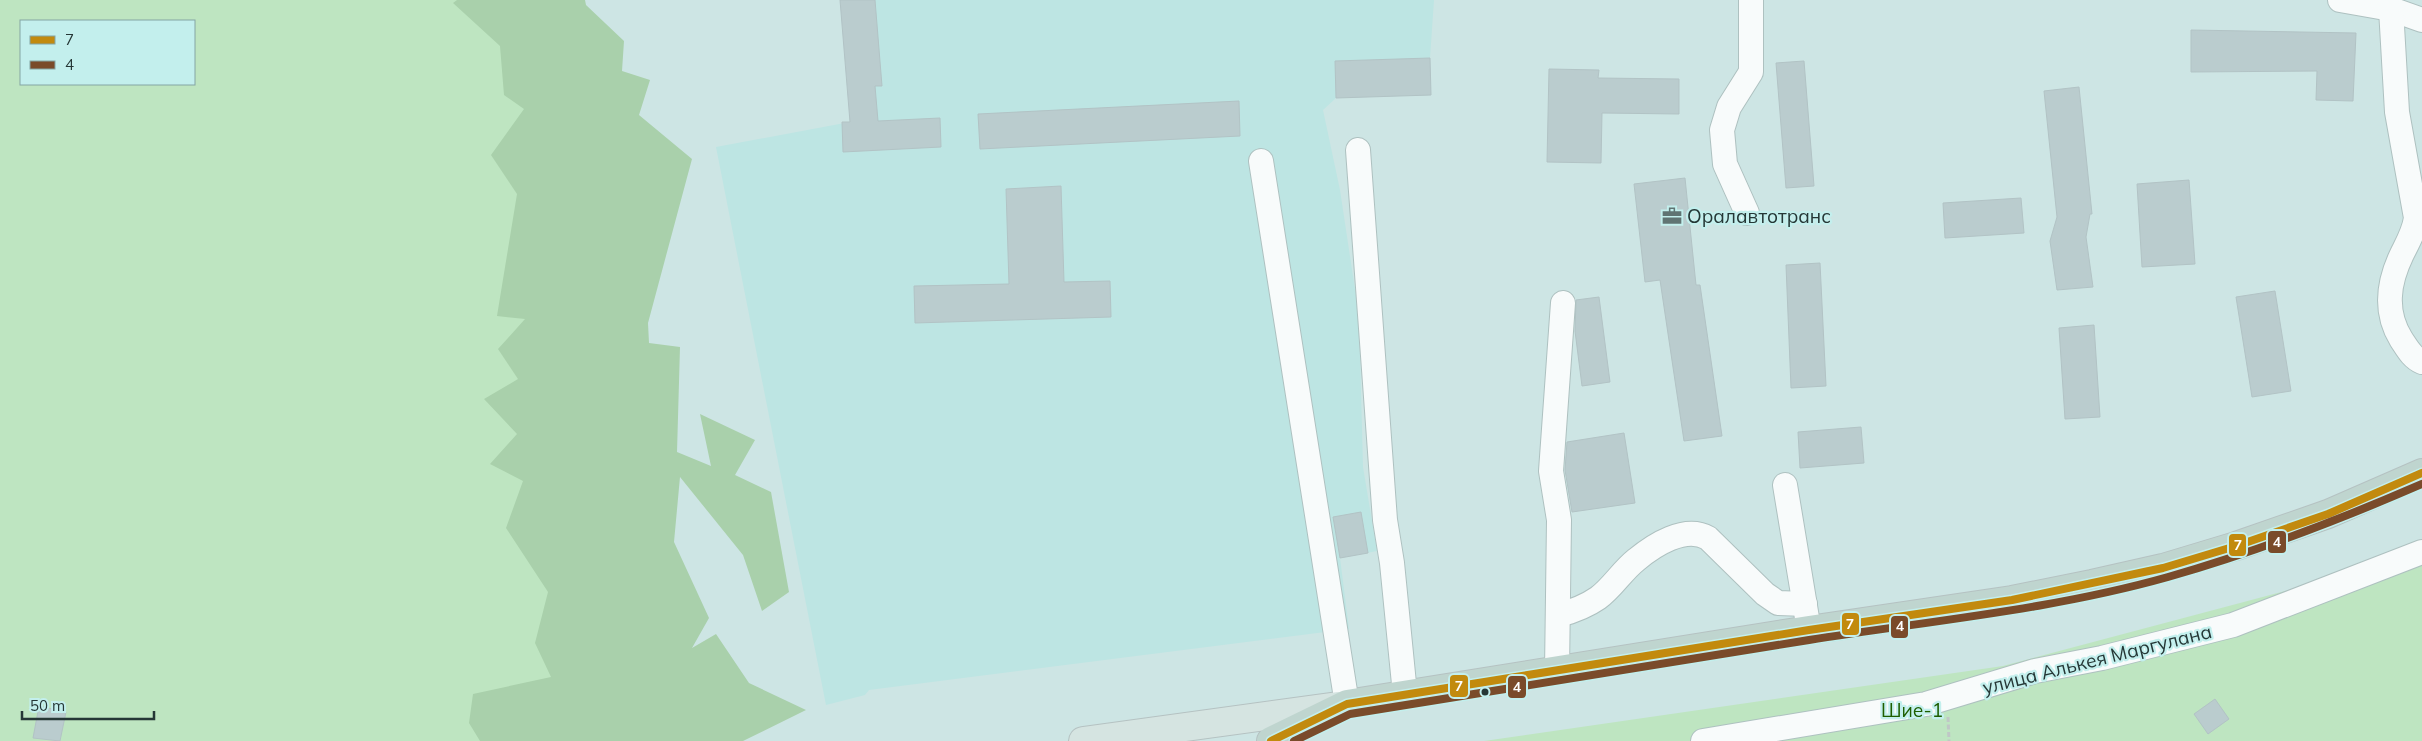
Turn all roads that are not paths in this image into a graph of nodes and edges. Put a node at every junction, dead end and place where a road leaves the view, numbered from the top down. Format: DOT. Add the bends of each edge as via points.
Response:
graph roads {
  1 [pos="1751,0"];
  2 [pos="2340,0"];
  3 [pos="2391,9"];
  4 [pos="2422,20"];
  5 [pos="1358,150"];
  6 [pos="1261,161"];
  7 [pos="1747,213"];
  8 [pos="1563,303"];
  9 [pos="2422,362"];
  10 [pos="2422,473"];
  11 [pos="1785,485"];
  12 [pos="2422,552"];
  13 [pos="1559,615"];
  14 [pos="1807,617"];
  15 [pos="1557,671"];
  16 [pos="1405,694"];
  17 [pos="1347,704"];
  18 [pos="1083,741"];
  19 [pos="1271,741"];
  20 [pos="1703,741"];
  1 -- 7 [label="street" via="1751,72 1729,107 1722,130 1725,164"];
  2 -- 3 [label="street"];
  3 -- 4 [label="street"];
  3 -- 9 [label="street" via="2397,112 2416,218 2415,230 2392,274 2388,303 2393,326 2408,351"];
  5 -- 16 [label="street" via="1385,520"];
  6 -- 17 [label="street"];
  8 -- 13 [label="street" via="1552,471 1559,520"];
  10 -- 14 [label="highway" via="2328,514 2163,568 2012,600"];
  11 -- 14 [label="street"];
  12 -- 20 [label="street, улица Алькея Маргулана" via="2233,625 2035,671 1926,704"];
  13 -- 14 [label="street" via="1581,609 1600,597 1636,560 1665,541 1689,532 1699,532 1765,594"];
  13 -- 15 [label="street"];
  14 -- 15 [label="highway"];
  15 -- 16 [label="highway"];
  16 -- 17 [label="highway"];
  17 -- 18 [label="main road"];
  17 -- 19 [label="highway"];
}
